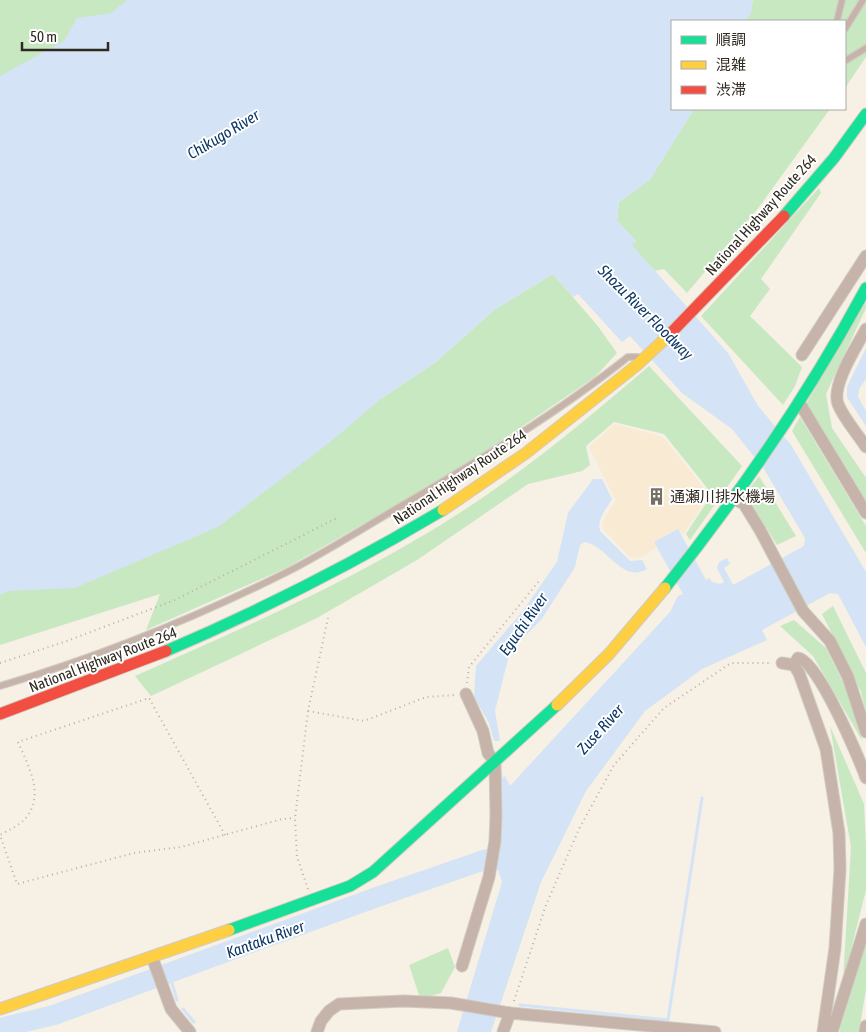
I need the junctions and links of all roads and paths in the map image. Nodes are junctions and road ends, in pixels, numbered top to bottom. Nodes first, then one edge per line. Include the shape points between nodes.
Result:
1 (842, 0) edge
2 (863, 0) edge
3 (837, 20) edge
4 (846, 27) edge
5 (866, 48) edge
6 (846, 60) edge
7 (866, 114) edge
8 (866, 256) edge
9 (866, 288) edge
10 (866, 329) edge
11 (802, 355) dead end
12 (645, 358) junction
13 (797, 405) junction
14 (866, 447) edge
15 (737, 495) junction
16 (866, 513) edge
17 (337, 518) dead end
18 (539, 581) dead end
19 (328, 618) dead end
20 (0, 663) edge
21 (788, 664) junction
22 (0, 686) edge
23 (466, 694) junction
24 (308, 711) junction
25 (0, 714) edge
26 (866, 732) edge
27 (499, 758) junction
28 (866, 778) edge
29 (295, 818) junction
30 (225, 835) junction
31 (312, 901) junction
32 (866, 924) edge
33 (154, 963) junction
34 (462, 966) dead end
35 (0, 1009) edge
36 (508, 1013) junction
37 (866, 1026) edge
38 (186, 1031) edge
39 (318, 1032) edge
40 (503, 1032) edge
41 (715, 1032) edge
42 (823, 1032) edge
43 (832, 1032) edge
44 (865, 1032) edge

1 - 3 lane
2 - 4 lane
5 - 6 lane
7 - 12 main road, National Highway Route 264 via 752,252
8 - 11 street
9 - 13 main road via 833,349
10 - 14 street via 837,393 838,404
12 - 22 lane via 628,356 597,381 460,472 288,572 145,636 63,667
12 - 25 main road, National Highway Route 264 via 513,464 418,526 279,602 198,639 84,685
13 - 15 main road
13 - 16 street
15 - 26 street via 760,530 803,612 830,641 848,677
15 - 27 main road via 609,654
17 - 20 path via 175,600
18 - 23 path via 469,666
19 - 24 path
21 - 28 street via 798,658 808,663 841,719
21 - 36 path via 731,663 664,708 614,766 579,829 546,905
21 - 42 street via 800,673 826,749 839,833 836,948
23 - 24 path via 426,697 364,720
23 - 27 street via 483,731 488,753
24 - 29 path
27 - 31 main road via 373,872 350,886
27 - 34 street via 495,841 486,886
29 - 30 path via 282,818
29 - 31 path via 297,857
30 - 30 path via 149,698 18,742 35,784 34,801 24,821 0,835 18,884 134,853 182,847
31 - 33 main road
32 - 43 street
33 - 35 main road
33 - 38 street via 162,990
36 - 39 street via 458,1004 403,1001 339,1004 321,1021
36 - 40 street
36 - 41 street
37 - 44 street

